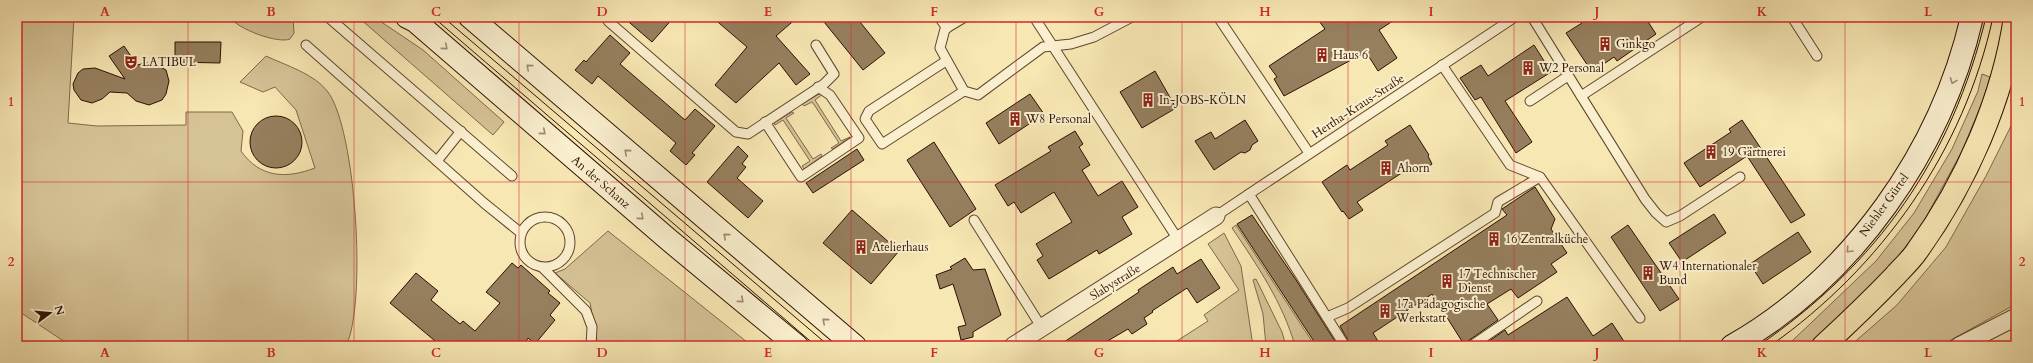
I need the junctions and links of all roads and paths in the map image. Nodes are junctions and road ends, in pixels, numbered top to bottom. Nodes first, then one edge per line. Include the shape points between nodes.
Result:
1 (328, 17) edge
2 (470, 17) edge
3 (607, 17) edge
4 (939, 17) edge
5 (965, 17) edge
6 (1034, 17) edge
7 (1132, 17) edge
8 (1218, 17) edge
9 (1514, 17) edge
10 (1532, 17) edge
11 (1702, 17) edge
12 (1792, 17) edge
13 (1972, 17) edge
14 (411, 18) edge
15 (947, 28) junction
16 (2014, 34) edge
17 (306, 45) dead end
18 (816, 45) dead end
19 (1051, 45) junction
20 (1817, 56) dead end
21 (946, 61) junction
22 (1442, 66) junction
23 (1568, 76) junction
24 (818, 87) junction
25 (964, 91) junction
26 (1581, 96) junction
27 (1530, 102) dead end
28 (1995, 111) junction
29 (765, 122) junction
30 (461, 131) junction
31 (1309, 153) junction
32 (437, 161) junction
33 (512, 176) dead end
34 (1540, 177) junction
35 (1740, 177) dead end
36 (1249, 194) junction
37 (1216, 216) joint
38 (974, 220) dead end
39 (521, 233) junction
40 (1178, 241) junction
41 (542, 267) junction
42 (1537, 301) dead end
43 (2016, 316) edge
44 (1327, 317) junction
45 (1640, 318) dead end
46 (1042, 328) junction
47 (591, 346) edge
48 (797, 346) edge
49 (855, 346) edge
50 (1013, 346) edge
51 (1345, 346) edge
52 (1471, 346) edge
53 (1732, 346) edge
54 (1823, 346) edge
55 (1834, 346) edge
56 (1959, 346) edge

1 - 30 lane
49 -> 2 main road
3 - 29 lane via 608,21 736,132 748,134
4 - 15 lane
5 - 15 lane
6 - 19 lane
7 - 19 lane via 1094,37 1071,44
8 - 31 lane
9 - 22 lane, Hertha-Kraus-Straße
10 - 23 lane
11 - 26 lane
12 - 20 lane
13 -> 53 main road, Niehler Gürtel via 1949,92 1927,139 1901,184 1879,215 1821,278 1778,315
14 -> 48 main road, An der Schanz via 669,240
15 - 21 lane via 940,42
16 - 28 main road
17 - 32 lane
18 - 24 lane via 834,74
19 - 25 lane via 1043,47 978,95
19 - 40 lane
21 - 25 lane
21 - 25 lane via 869,111 865,119 882,144
22 - 31 lane, Hertha-Kraus-Straße
22 - 34 lane via 1510,165
23 - 26 lane
23 - 27 lane
24 - 29 lane
24 - 29 lane via 830,95 859,138 801,177
26 - 35 lane via 1645,199 1666,222 1680,216
28 - 54 main road via 1948,202 1917,252 1871,301
28 - 55 main road via 1982,154 1945,223 1913,269
30 - 32 lane
30 - 33 lane
31 - 36 lane, Hertha-Kraus-Straße
32 - 39 lane
34 - 44 lane via 1498,202 1494,213 1348,308
34 - 45 lane
36 - 37 lane, Hertha-Kraus-Straße
36 - 44 lane
37 - 40 street, Slabystraße
38 - 46 lane
39 - 41 lane via 519,245 522,253 530,263
39 - 41 lane via 527,223 540,216 549,216 564,224 569,236 569,249 565,257 551,267
40 - 46 street, Slabystraße
41 - 47 lane via 586,311 592,327
42 - 52 lane
43 - 56 street
44 - 51 lane
46 - 50 street, Slabystraße

